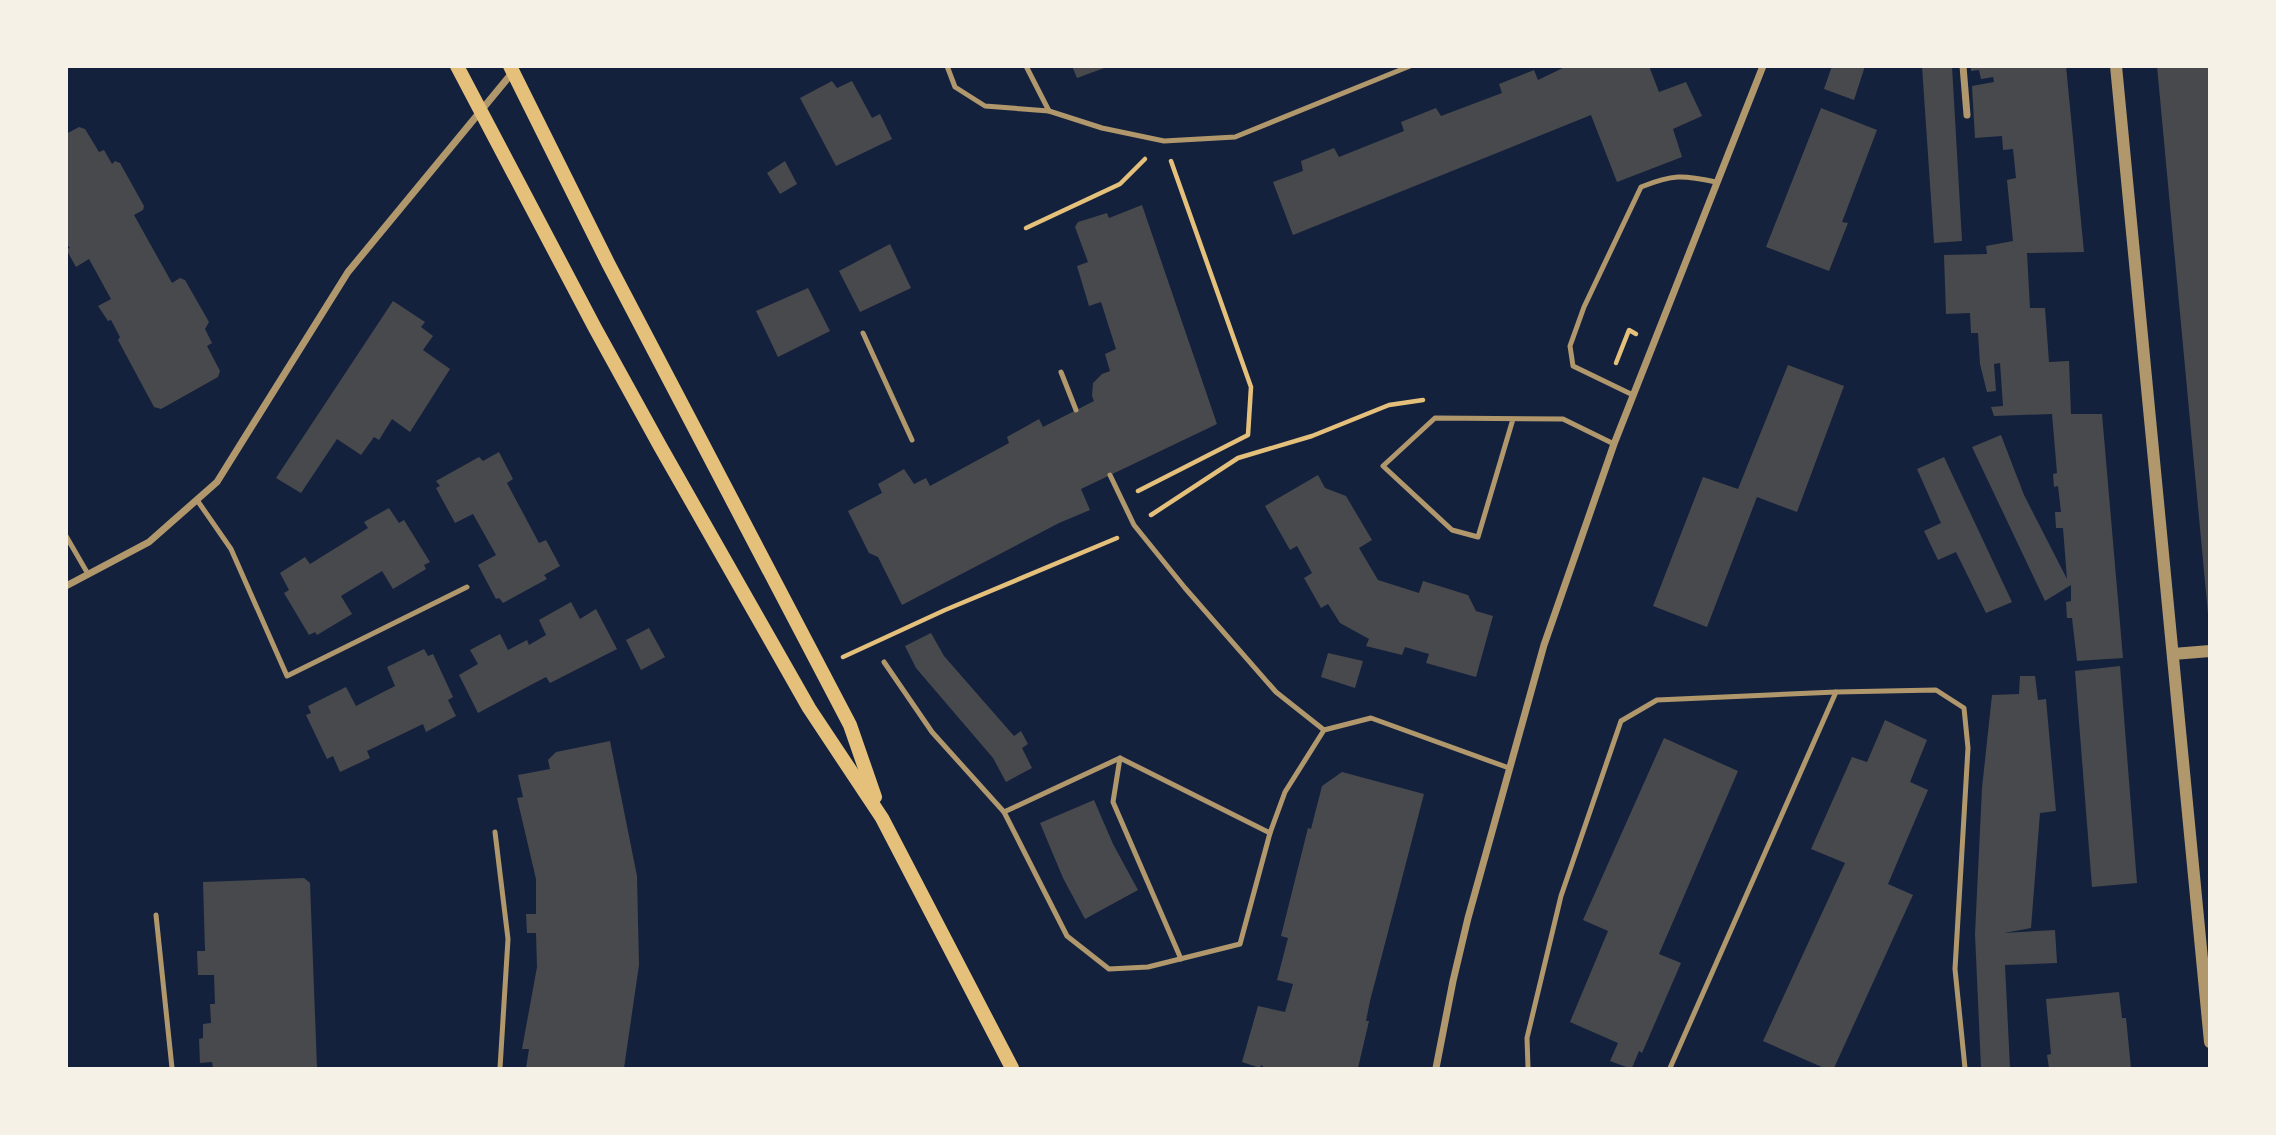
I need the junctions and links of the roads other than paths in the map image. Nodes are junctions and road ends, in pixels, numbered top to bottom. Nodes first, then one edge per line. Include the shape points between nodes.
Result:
1 (457, 66) edge
2 (947, 66) edge
3 (1026, 66) edge
4 (1410, 66) edge
5 (1763, 66) edge
6 (1963, 66) edge
7 (2116, 66) edge
8 (513, 68) edge
9 (1049, 111) junction
10 (481, 112) junction
11 (1967, 115) dead end
12 (1716, 182) junction
13 (863, 333) dead end
14 (1061, 372) dead end
15 (1633, 396) junction
16 (1076, 410) dead end
17 (1513, 419) junction
18 (912, 440) dead end
19 (1614, 444) junction
20 (1110, 475) dead end
21 (197, 500) junction
22 (66, 536) edge
23 (88, 574) junction
24 (66, 586) edge
25 (467, 587) dead end
26 (2210, 651) edge
27 (2173, 654) junction
28 (884, 662) dead end
29 (1836, 692) junction
30 (1324, 730) junction
31 (1120, 758) junction
32 (1509, 768) junction
33 (1004, 812) junction
34 (882, 818) junction
35 (495, 832) dead end
36 (1270, 833) junction
37 (156, 915) dead end
38 (1181, 959) junction
39 (2210, 1042) edge
40 (172, 1069) edge
41 (500, 1069) edge
42 (1012, 1069) edge
43 (1436, 1069) edge
44 (1528, 1069) edge
45 (1670, 1069) edge
46 (1965, 1069) edge

1 - 10 main road
2 - 9 lane via 955,87 985,106
3 - 9 lane
4 - 9 lane via 1236,137 1164,141
5 - 12 street
6 - 11 street
7 - 27 street
8 - 10 street
8 - 34 main road via 608,263 850,725
10 - 21 street via 348,272 217,482
10 - 34 main road via 660,446 809,708
12 - 15 street
12 - 15 lane via 1667,176 1641,187 1584,307 1570,346 1573,366
13 - 18 lane
14 - 16 lane
15 - 19 street
17 - 17 lane via 1435,418 1384,466 1452,530 1478,537
17 - 19 lane via 1563,419
19 - 32 street via 1544,645
20 - 30 lane via 1134,526 1276,692
21 - 23 street via 149,542
21 - 25 lane via 231,549 286,676
22 - 23 lane
23 - 24 street
26 - 27 street
27 - 39 street
28 - 33 lane via 932,732
29 - 44 lane via 1657,700 1621,720 1561,896 1527,1038
29 - 45 lane
29 - 46 lane via 1936,690 1964,708 1968,748 1955,969
30 - 32 lane via 1371,718
30 - 36 lane via 1285,792
31 - 33 lane
31 - 36 lane
31 - 38 lane via 1114,802
32 - 43 street via 1465,930
33 - 38 lane via 1067,936 1109,969
34 - 42 main road
35 - 41 lane via 508,939
36 - 38 lane via 1240,944
37 - 40 lane

